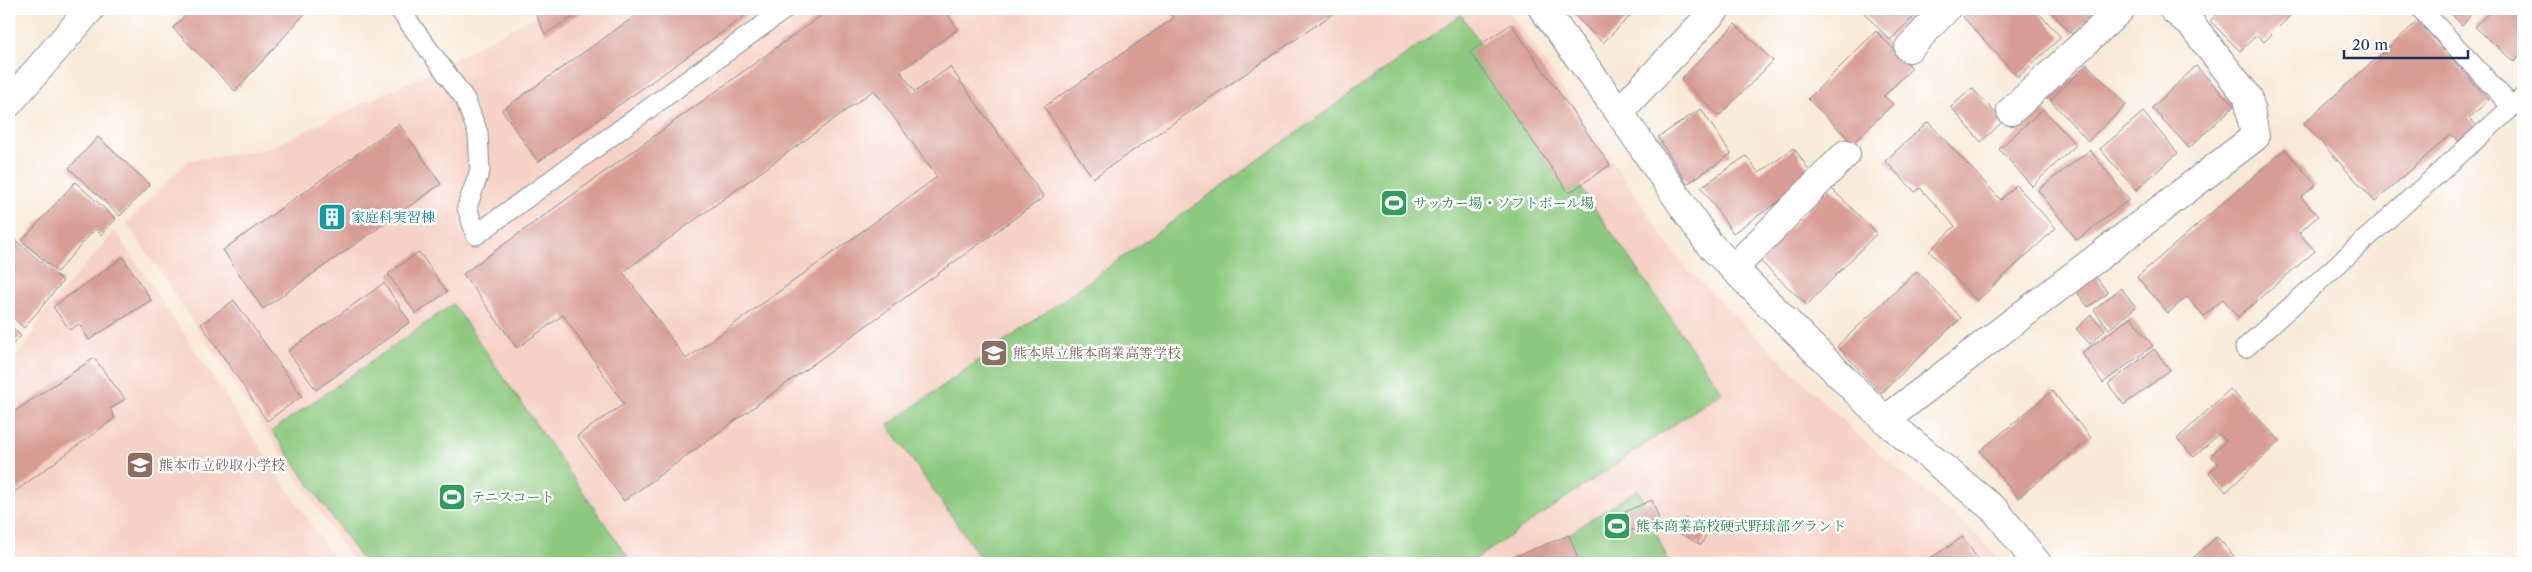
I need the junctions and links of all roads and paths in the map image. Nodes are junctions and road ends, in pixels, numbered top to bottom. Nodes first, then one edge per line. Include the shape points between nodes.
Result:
1 (90, 9) edge
2 (399, 9) edge
3 (785, 9) edge
4 (1543, 9) edge
5 (1716, 9) edge
6 (1946, 9) edge
7 (2121, 9) edge
8 (2173, 9) edge
9 (2421, 9) edge
10 (1909, 48) dead end
11 (2518, 102) edge
12 (9, 103) edge
13 (2011, 111) dead end
14 (1619, 112) junction
15 (1846, 154) dead end
16 (1734, 268) junction
17 (2245, 348) dead end
18 (1884, 420) junction
19 (2037, 563) edge

1 - 12 street
2 - 3 lane via 465,99 478,133 480,170 466,207 476,235
4 - 14 street
5 - 14 street
6 - 10 street
7 - 13 street
8 - 18 street via 2191,24 2248,97 2255,137
9 - 11 lane
11 - 17 lane
14 - 16 street via 1709,244
15 - 16 street
16 - 18 street
18 - 19 street via 1996,511

